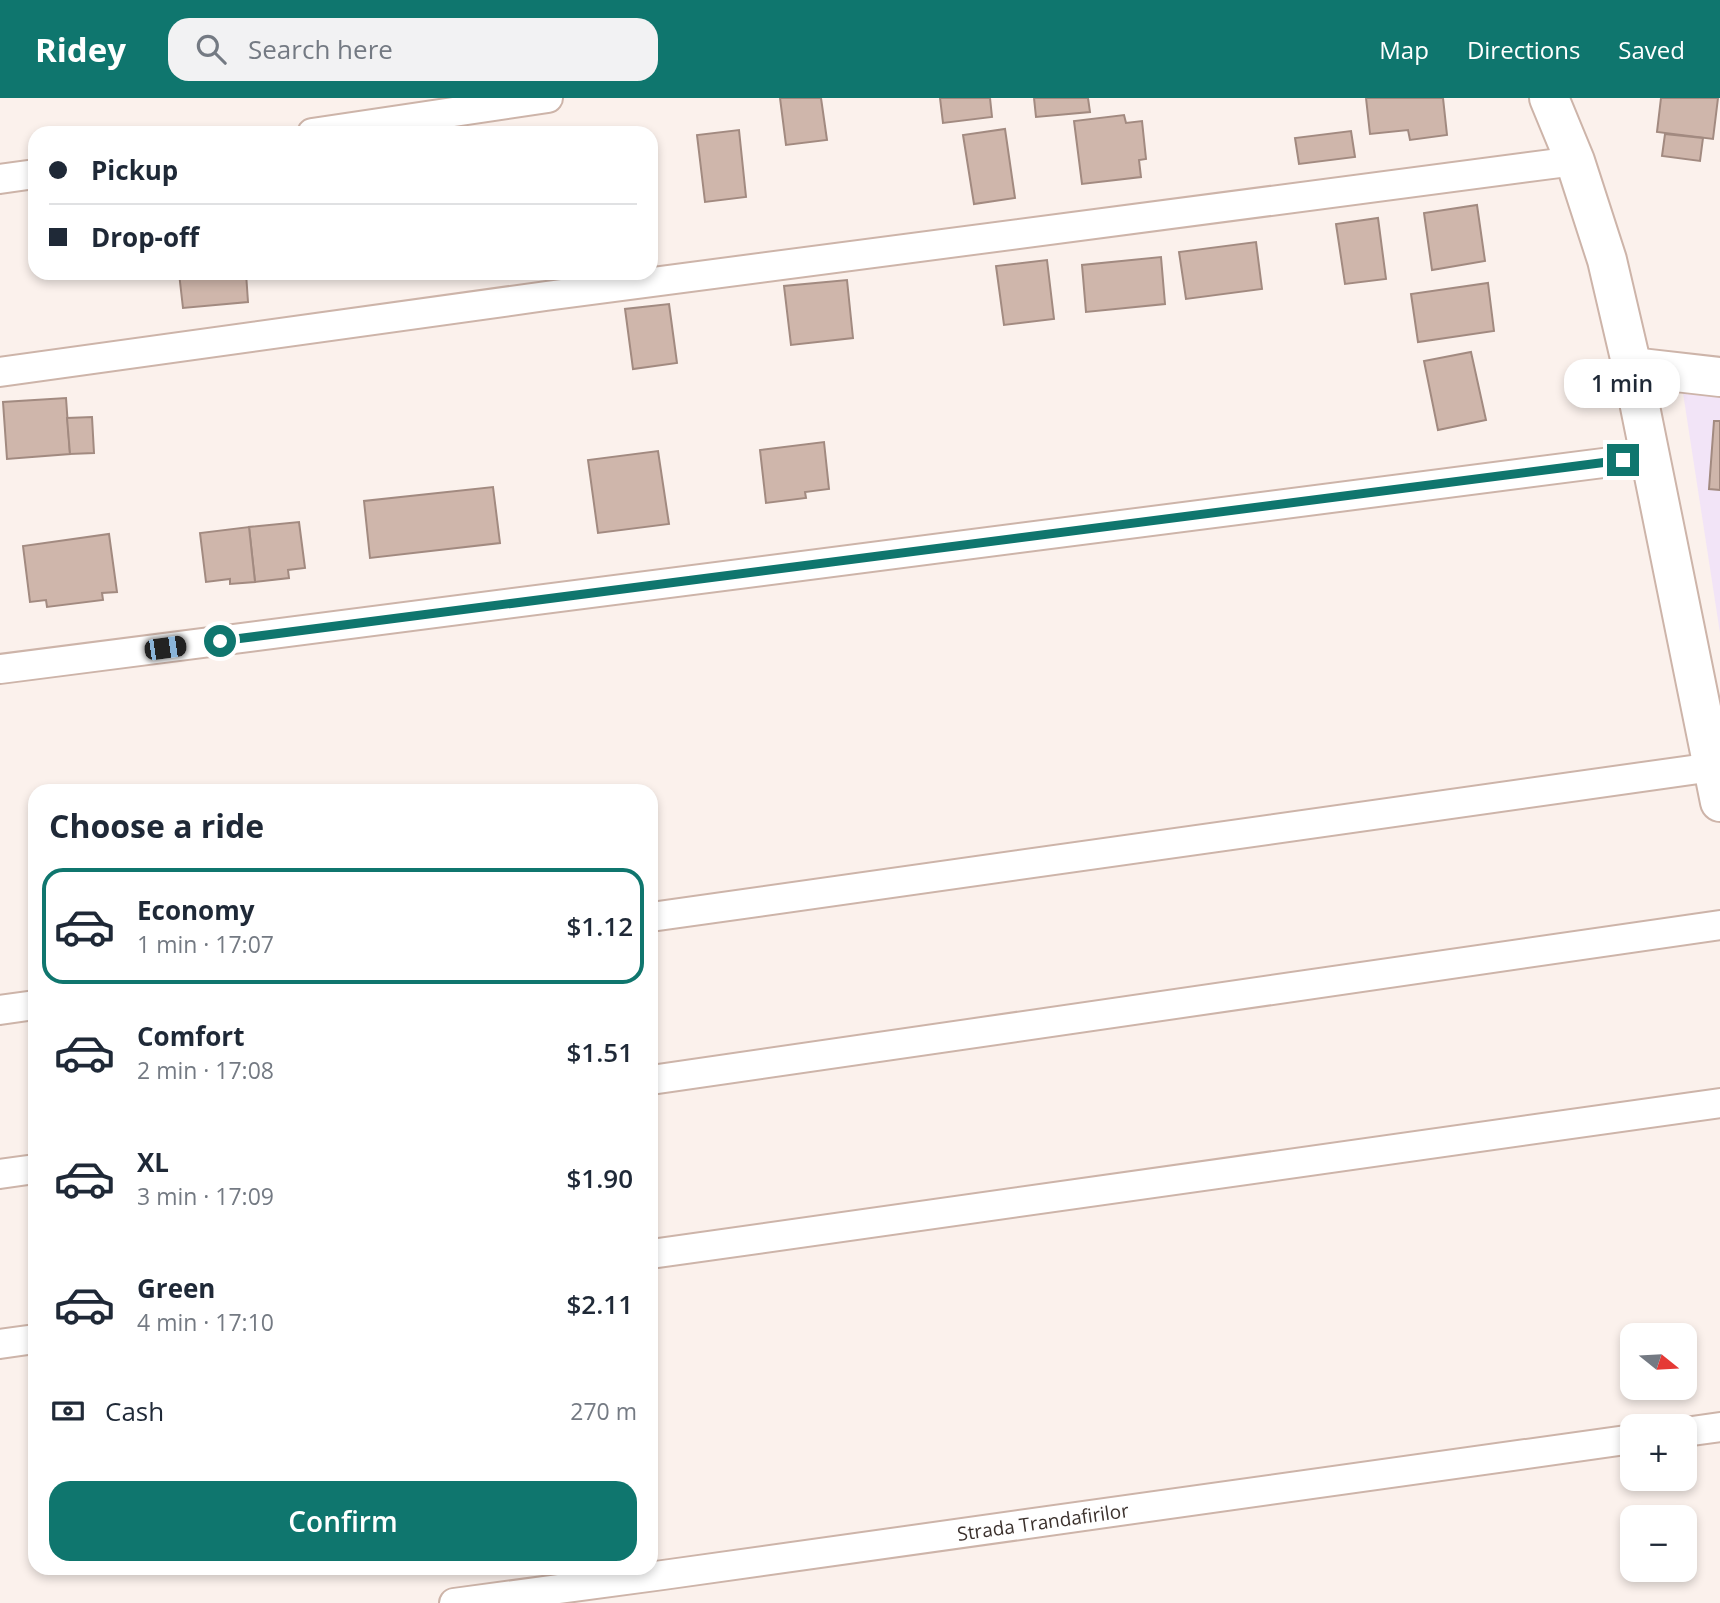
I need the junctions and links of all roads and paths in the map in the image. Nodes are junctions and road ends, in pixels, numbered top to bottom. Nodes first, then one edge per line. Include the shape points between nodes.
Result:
1 (548, 98) edge
2 (1549, 98) edge
3 (359, 126) edge
4 (1575, 161) junction
5 (28, 175) edge
6 (0, 179) edge
7 (1632, 367) junction
8 (0, 372) edge
9 (1720, 377) edge
10 (1650, 457) junction
11 (0, 669) edge
12 (1717, 784) edge
13 (658, 916) edge
14 (1720, 925) edge
15 (28, 1006) edge
16 (0, 1010) edge
17 (658, 1079) edge
18 (1720, 1104) edge
19 (28, 1170) edge
20 (0, 1174) edge
21 (658, 1253) edge
22 (28, 1340) edge
23 (0, 1344) edge
24 (1720, 1427) edge
25 (1697, 1430) edge
26 (1620, 1441) edge
27 (454, 1603) edge

1 - 3 street
2 - 4 main road
4 - 7 main road via 1607,260
4 - 8 street
5 - 6 street
7 - 9 main road
7 - 10 main road
10 - 11 street
10 - 12 main road
12 - 13 street
14 - 17 street
15 - 16 street
18 - 21 street
19 - 20 street
22 - 23 street
24 - 25 street
26 - 27 street, Strada Trandafirilor

